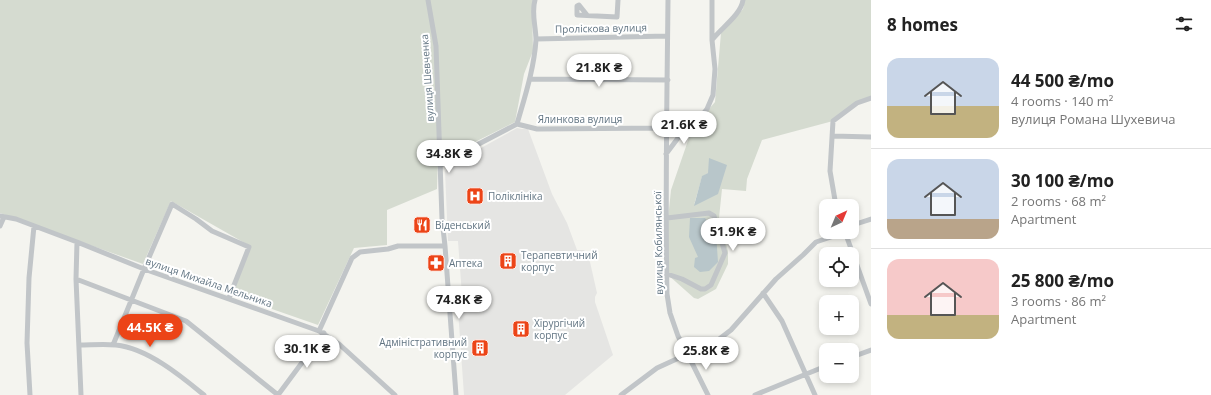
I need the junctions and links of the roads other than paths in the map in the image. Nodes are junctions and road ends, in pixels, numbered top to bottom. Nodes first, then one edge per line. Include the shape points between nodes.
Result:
1 (428, 0) edge
2 (535, 0) edge
3 (618, 0) edge
4 (668, 0) edge
5 (712, 0) edge
6 (743, 0) edge
7 (587, 15) dead end
8 (667, 36) junction
9 (536, 39) junction
10 (712, 40) junction
11 (530, 80) junction
12 (668, 80) junction
13 (871, 98) edge
14 (517, 124) junction
15 (691, 125) junction
16 (666, 128) junction
17 (833, 136) junction
18 (871, 137) edge
19 (666, 154) junction
20 (441, 164) junction
21 (835, 199) edge
22 (2, 217) edge
23 (667, 218) junction
24 (871, 219) edge
25 (859, 223) edge
26 (0, 226) edge
27 (34, 226) junction
28 (825, 239) edge
29 (848, 239) edge
30 (77, 242) junction
31 (445, 246) junction
32 (144, 269) junction
33 (667, 274) junction
34 (76, 279) junction
35 (763, 293) junction
36 (229, 298) junction
37 (131, 300) junction
38 (871, 304) edge
39 (322, 332) junction
40 (79, 345) junction
41 (113, 345) junction
42 (871, 350) edge
43 (688, 354) junction
44 (859, 354) edge
45 (819, 369) edge
46 (806, 374) junction
47 (30, 395) edge
48 (82, 395) edge
49 (204, 395) edge
50 (278, 395) edge
51 (395, 395) edge
52 (456, 395) edge
53 (621, 395) edge
54 (708, 395) edge
55 (755, 395) edge
56 (815, 395) edge

1 - 20 street, вулиця Шевченка via 436,46
2 - 9 street via 533,6
3 - 7 street via 618,17
4 - 8 street, вулиця Кобилянської
5 - 10 street
6 - 10 street via 736,15
8 - 9 street, Проліскова вулиця
8 - 12 street, вулиця Кобилянської
9 - 11 street
10 - 15 street via 715,69 713,95 707,109
11 - 12 street
11 - 14 street
12 - 16 street, вулиця Кобилянської
13 - 17 street via 857,103 833,121
14 - 16 street, Ялинкова вулиця via 537,129
14 - 20 street
15 - 16 street, Ялинкова вулиця
15 - 19 street
16 - 19 street, вулиця Кобилянської
17 - 18 street
17 - 21 street via 830,170
19 - 23 street, вулиця Кобилянської
20 - 31 street, вулиця Шевченка
22 - 26 street
22 - 27 street, вулиця Михайла Мельника
23 - 33 street, вулиця Кобилянської
23 - 33 street via 711,213 725,253 711,284 705,289
24 - 25 street
27 - 30 street, вулиця Михайла Мельника
27 - 47 street via 27,343
28 - 35 street via 816,242
29 - 38 street
30 - 32 street, вулиця Михайла Мельника
30 - 34 street
31 - 39 street via 398,246 360,252 352,258
31 - 52 street, вулиця Шевченка
32 - 36 street, вулиця Михайла Мельника
32 - 36 street via 172,204 212,231 249,247
32 - 37 street
33 - 43 street, вулиця Кобилянської via 670,313
34 - 37 street
34 - 40 street
35 - 43 street via 731,330 718,340
35 - 46 street via 782,320
36 - 39 street, вулиця Михайла Мельника
37 - 41 street
37 - 50 street via 186,320
39 - 50 street
39 - 51 street, вулиця Михайла Мельника via 339,344
40 - 41 street
40 - 48 street
41 - 49 street via 132,349 166,366
42 - 44 street
43 - 53 street via 657,368
43 - 54 street, вулиця Кобилянської
45 - 46 street
46 - 55 street
46 - 56 street

